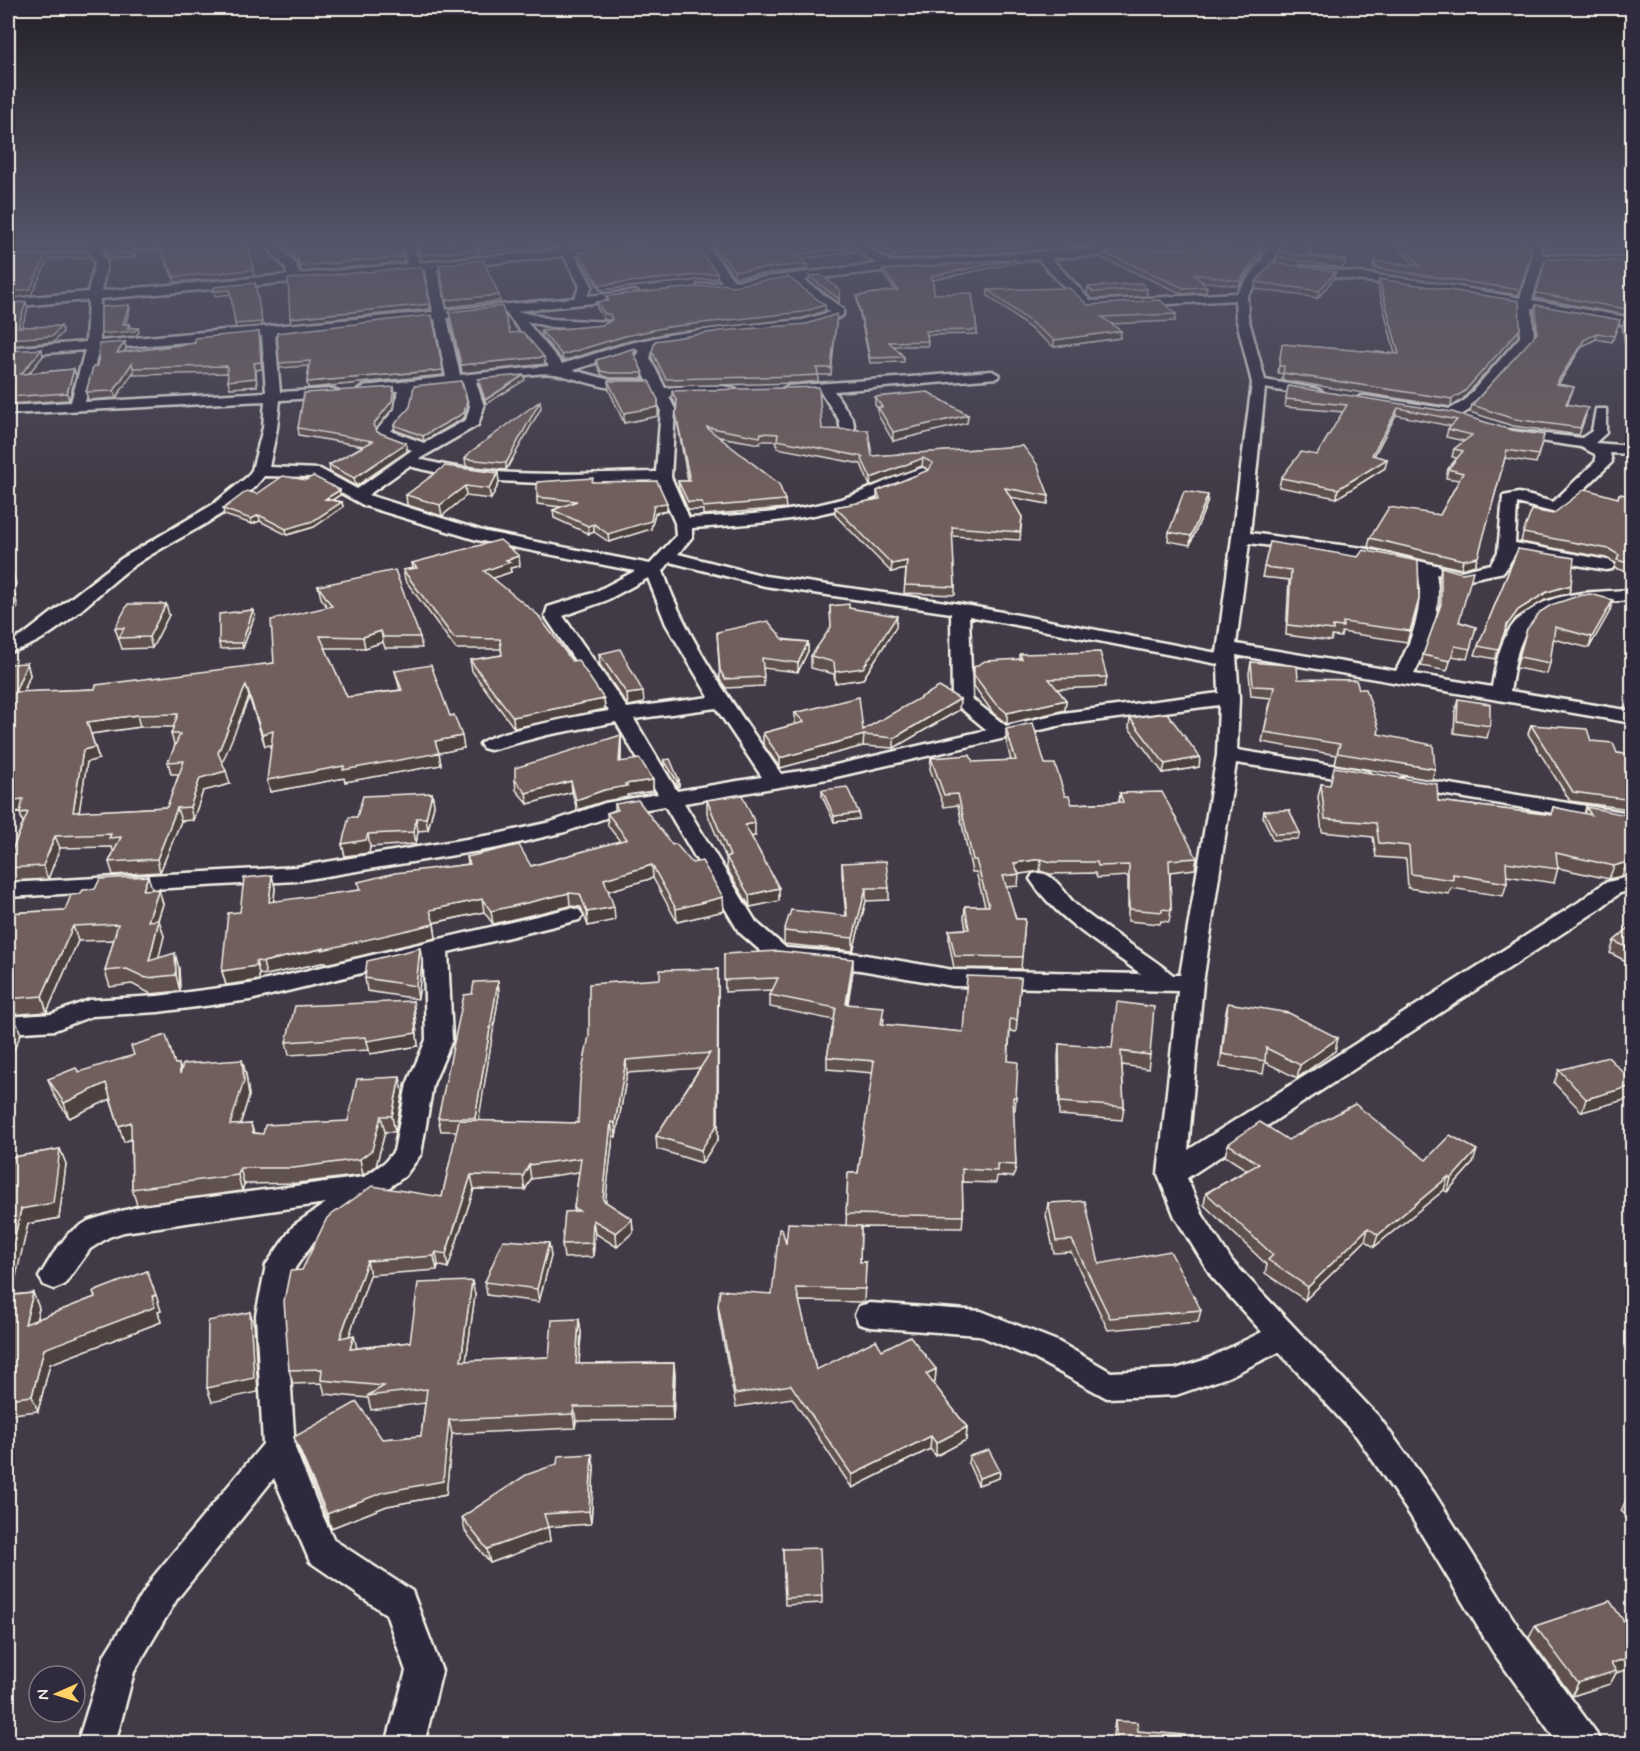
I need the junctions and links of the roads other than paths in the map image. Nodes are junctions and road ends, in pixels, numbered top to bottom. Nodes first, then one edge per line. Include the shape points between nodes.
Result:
1 (93, 324) edge
2 (347, 324) edge
3 (443, 324) edge
4 (520, 324) edge
5 (554, 324) edge
6 (601, 324) edge
7 (806, 324) edge
8 (1244, 324) edge
9 (1527, 324) edge
10 (268, 332) junction
11 (613, 337) junction
12 (648, 344) junction
13 (93, 346) junction
14 (8, 352) edge
15 (556, 369) junction
16 (992, 375) dead end
17 (461, 379) junction
18 (1259, 383) junction
19 (406, 386) junction
20 (825, 387) junction
21 (660, 389) junction
22 (769, 392) edge
23 (749, 393) edge
24 (273, 395) junction
25 (1330, 395) edge
26 (1351, 398) edge
27 (77, 405) junction
28 (8, 410) edge
29 (1601, 412) dead end
30 (1453, 414) junction
31 (1474, 421) edge
32 (1501, 430) edge
33 (848, 431) edge
34 (1589, 445) junction
35 (1632, 450) edge
36 (413, 457) junction
37 (260, 471) junction
38 (923, 473) edge
39 (663, 477) junction
40 (358, 495) junction
41 (683, 523) junction
42 (1241, 537) junction
43 (1506, 552) junction
44 (657, 566) junction
45 (1426, 566) junction
46 (1606, 566) dead end
47 (1632, 595) edge
48 (960, 609) junction
49 (8, 647) edge
50 (1225, 654) junction
51 (1402, 679) junction
52 (1500, 694) junction
53 (1229, 698) junction
54 (723, 701) junction
55 (621, 714) junction
56 (1632, 717) edge
57 (1002, 732) junction
58 (490, 744) dead end
59 (1227, 755) junction
60 (776, 782) junction
61 (672, 799) junction
62 (1632, 822) edge
63 (1041, 879) dead end
64 (1632, 884) edge
65 (19, 889) edge
66 (8, 908) edge
67 (571, 915) dead end
68 (436, 948) junction
69 (1166, 982) junction
70 (1191, 983) junction
71 (8, 1025) edge
72 (1172, 1174) junction
73 (370, 1186) junction
74 (54, 1277) dead end
75 (870, 1315) dead end
76 (1285, 1335) junction
77 (279, 1449) junction
78 (96, 1743) edge
79 (405, 1743) edge
80 (1582, 1743) edge

1 - 13 street
2 - 10 street
3 - 17 street
4 - 15 street
5 - 11 street
6 - 11 street
7 - 12 street via 704,331
8 - 18 street
9 - 30 street via 1524,343 1468,404
10 - 13 street
10 - 24 street
11 - 12 street
11 - 15 street via 591,362
12 - 21 street via 643,358
13 - 14 street
13 - 27 street
15 - 17 street
15 - 21 street via 610,384
16 - 20 street
17 - 19 street
17 - 36 street via 477,406 473,422
18 - 25 street
18 - 42 street
19 - 24 street
19 - 36 street via 402,410 383,431 421,447
20 - 22 street
20 - 33 street via 846,420
21 - 23 street
21 - 39 street via 668,409
24 - 27 street
24 - 37 street via 266,455
26 - 30 street
27 - 28 street
29 - 34 street via 1599,432
30 - 31 street
32 - 34 street
34 - 35 street
34 - 43 street via 1602,452 1604,462 1557,507 1509,500
36 - 39 street via 451,473 534,478
36 - 40 street
37 - 40 street via 315,472
37 - 49 street via 218,508 127,563 42,631
38 - 41 street via 847,503 785,515
39 - 41 street
40 - 44 street via 371,503 483,536
41 - 44 street via 684,537
42 - 45 street via 1363,553
42 - 50 street
43 - 45 street via 1498,568 1490,571 1460,576
43 - 46 street via 1522,548
44 - 48 street
44 - 54 street via 658,587 677,626
44 - 55 street via 599,597 554,611 559,627
45 - 51 street via 1430,582 1423,637
47 - 52 street via 1581,598 1544,609 1520,627 1506,662
48 - 50 street
48 - 57 street via 962,701
50 - 51 street
50 - 53 street
51 - 52 street
52 - 56 street
53 - 57 street via 1062,719
53 - 59 street
54 - 55 street
54 - 60 street
55 - 58 street
55 - 61 street
57 - 60 street
59 - 62 street
59 - 70 street
60 - 61 street
61 - 65 street via 613,808 497,841 296,874
61 - 69 street via 747,927 778,955 860,962 953,978
63 - 69 street via 1072,915 1139,958
64 - 72 street via 1612,888
65 - 66 street
67 - 68 street
68 - 71 street via 250,992 89,1008 56,1022
68 - 73 street via 439,1040 420,1084 407,1154 395,1169
69 - 70 street
70 - 72 street
72 - 76 street via 1189,1217 1222,1269
73 - 74 street via 108,1224 84,1236 68,1252
73 - 77 street via 304,1233 281,1265 271,1315
75 - 76 street via 981,1323 1046,1350 1107,1385 1176,1382
76 - 80 street via 1368,1427 1422,1504 1506,1640
77 - 78 street via 165,1588 118,1665
77 - 79 street via 322,1551 400,1603 424,1671

